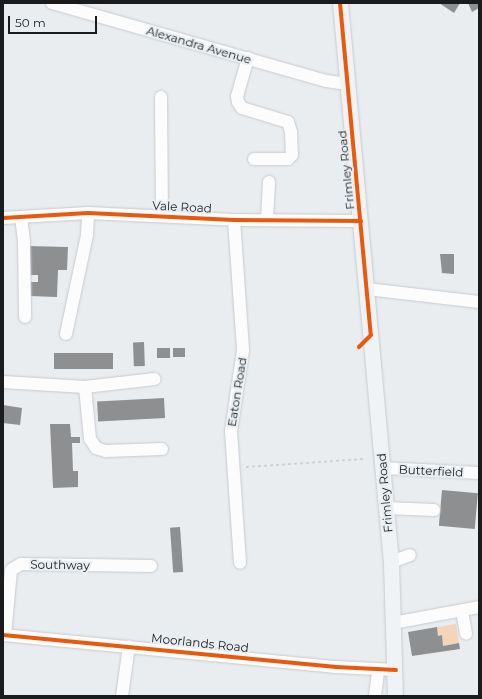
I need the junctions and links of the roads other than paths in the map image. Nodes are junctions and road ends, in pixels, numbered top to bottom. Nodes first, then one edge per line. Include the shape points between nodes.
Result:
1 (52, 3) edge
2 (340, 3) edge
3 (248, 58) junction
4 (347, 84) junction
5 (161, 97) dead end
6 (254, 159) dead end
7 (269, 182) dead end
8 (88, 213) junction
9 (162, 216) junction
10 (21, 217) junction
11 (3, 218) edge
12 (234, 220) junction
13 (267, 220) junction
14 (361, 221) junction
15 (367, 289) junction
16 (479, 302) edge
17 (25, 317) dead end
18 (66, 334) dead end
19 (155, 379) dead end
20 (3, 382) edge
21 (85, 387) junction
22 (162, 449) dead end
23 (382, 468) junction
24 (479, 473) edge
25 (386, 508) junction
26 (434, 510) dead end
27 (410, 555) dead end
28 (391, 562) junction
29 (240, 564) dead end
30 (151, 566) dead end
31 (479, 607) edge
32 (462, 611) junction
33 (393, 623) junction
34 (466, 634) dead end
35 (4, 635) edge
36 (130, 646) junction
37 (378, 670) junction
38 (396, 670) junction
39 (122, 696) edge
40 (376, 696) edge
41 (395, 696) edge

1 - 3 street, Alexandra Avenue
2 - 4 main road, Frimley Road
3 - 4 street, Alexandra Avenue via 326,81
3 - 6 street via 237,96 238,102 242,108 288,122 291,132 292,155 288,159
4 - 14 main road, Frimley Road
5 - 9 street
7 - 13 street
8 - 9 street, Vale Road
8 - 10 street, Vale Road
8 - 18 street via 87,235
9 - 12 street, Vale Road
10 - 11 street, Vale Road
10 - 17 street
12 - 13 street, Vale Road
12 - 29 street, Eaton Road via 243,350 231,413
13 - 14 street, Vale Road
14 - 15 main road, Frimley Road
15 - 16 street
15 - 23 main road, Frimley Road
19 - 21 street
20 - 21 street
21 - 22 street via 90,439 96,448 106,451
23 - 24 street, Butterfield
23 - 25 main road, Frimley Road
25 - 26 street
25 - 28 main road, Frimley Road
27 - 28 street
28 - 33 main road, Frimley Road
30 - 35 street, Southway via 21,564 11,570
31 - 32 street
32 - 33 street
32 - 34 street
33 - 38 main road, Frimley Road
35 - 36 street, Moorlands Road
36 - 37 street, Moorlands Road
36 - 39 street
37 - 38 street, Moorlands Road
37 - 40 street
38 - 41 main road, Frimley Road

